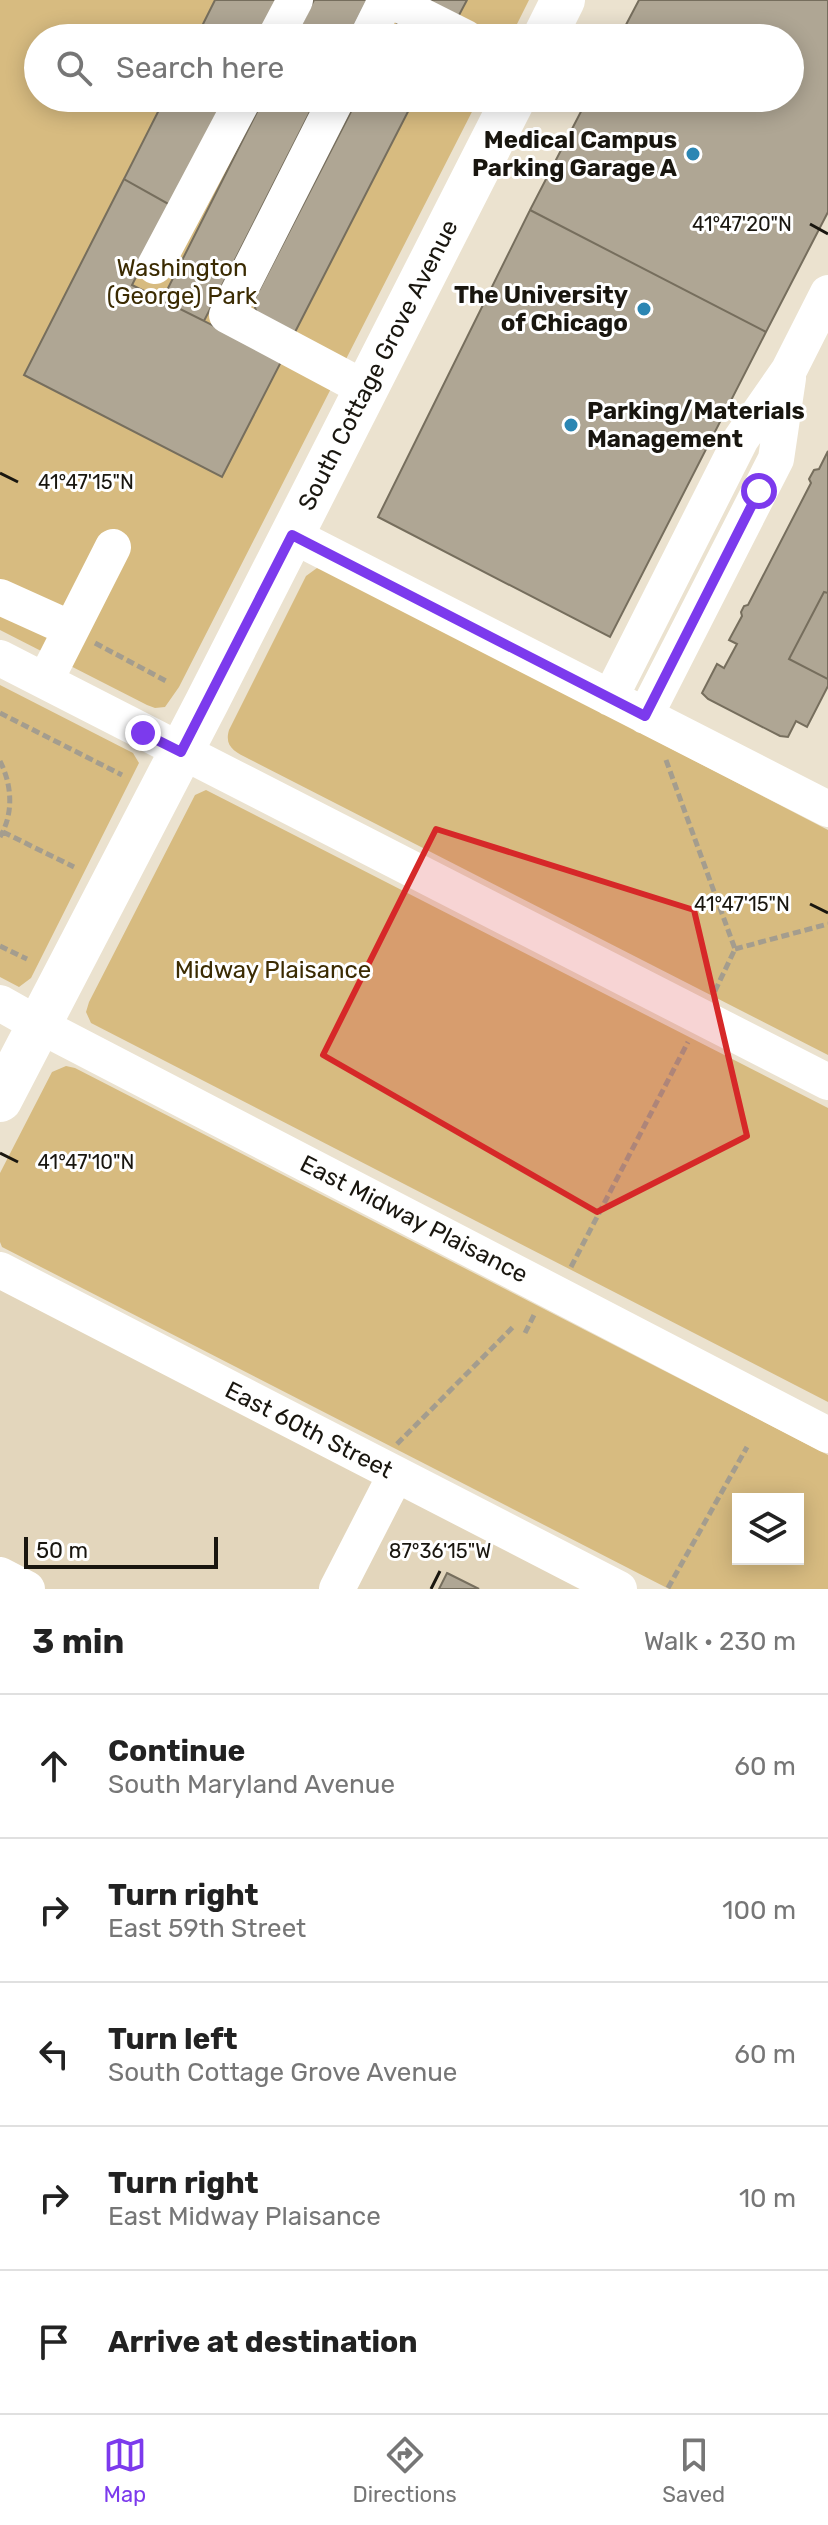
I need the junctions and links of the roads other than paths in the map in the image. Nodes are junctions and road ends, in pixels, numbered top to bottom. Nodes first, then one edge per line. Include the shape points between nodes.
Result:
1 (295, 0) edge
2 (388, 0) edge
3 (563, 0) edge
4 (282, 24) edge
5 (375, 24) edge
6 (437, 24) edge
7 (551, 24) edge
8 (237, 112) edge
9 (330, 112) edge
10 (507, 112) edge
11 (155, 266) dead end
12 (828, 293) edge
13 (789, 370) junction
14 (366, 389) junction
15 (292, 535) junction
16 (113, 547) dead end
17 (0, 597) edge
18 (71, 629) junction
19 (0, 658) edge
20 (45, 681) junction
21 (610, 698) junction
22 (645, 716) junction
23 (181, 752) junction
24 (828, 809) edge
25 (0, 1003) edge
26 (39, 1025) junction
27 (828, 1082) edge
28 (0, 1100) edge
29 (0, 1270) edge
30 (828, 1435) edge
31 (395, 1461) junction
32 (0, 1575) edge
33 (27, 1589) edge
34 (337, 1589) edge
35 (619, 1589) edge

1 - 4 street
2 - 5 street
2 - 6 street
3 - 7 main road
8 - 11 street
9 - 14 street via 227,315
10 - 14 main road, South Cottage Grove Avenue
12 - 13 street
13 - 21 street via 741,439
13 - 22 street via 776,459
14 - 15 main road, South Cottage Grove Avenue
15 - 21 street
15 - 23 main road, South Cottage Grove Avenue
16 - 18 street
17 - 18 street
18 - 20 street
19 - 20 street
20 - 23 street
21 - 22 street
22 - 24 street
23 - 26 main road, South Cottage Grove Avenue
23 - 27 street
25 - 26 street, East Midway Plaisance
26 - 28 main road, South Cottage Grove Avenue
26 - 30 street, East Midway Plaisance
29 - 31 street, East 60th Street
31 - 34 street
31 - 35 street, East 60th Street
32 - 33 street

